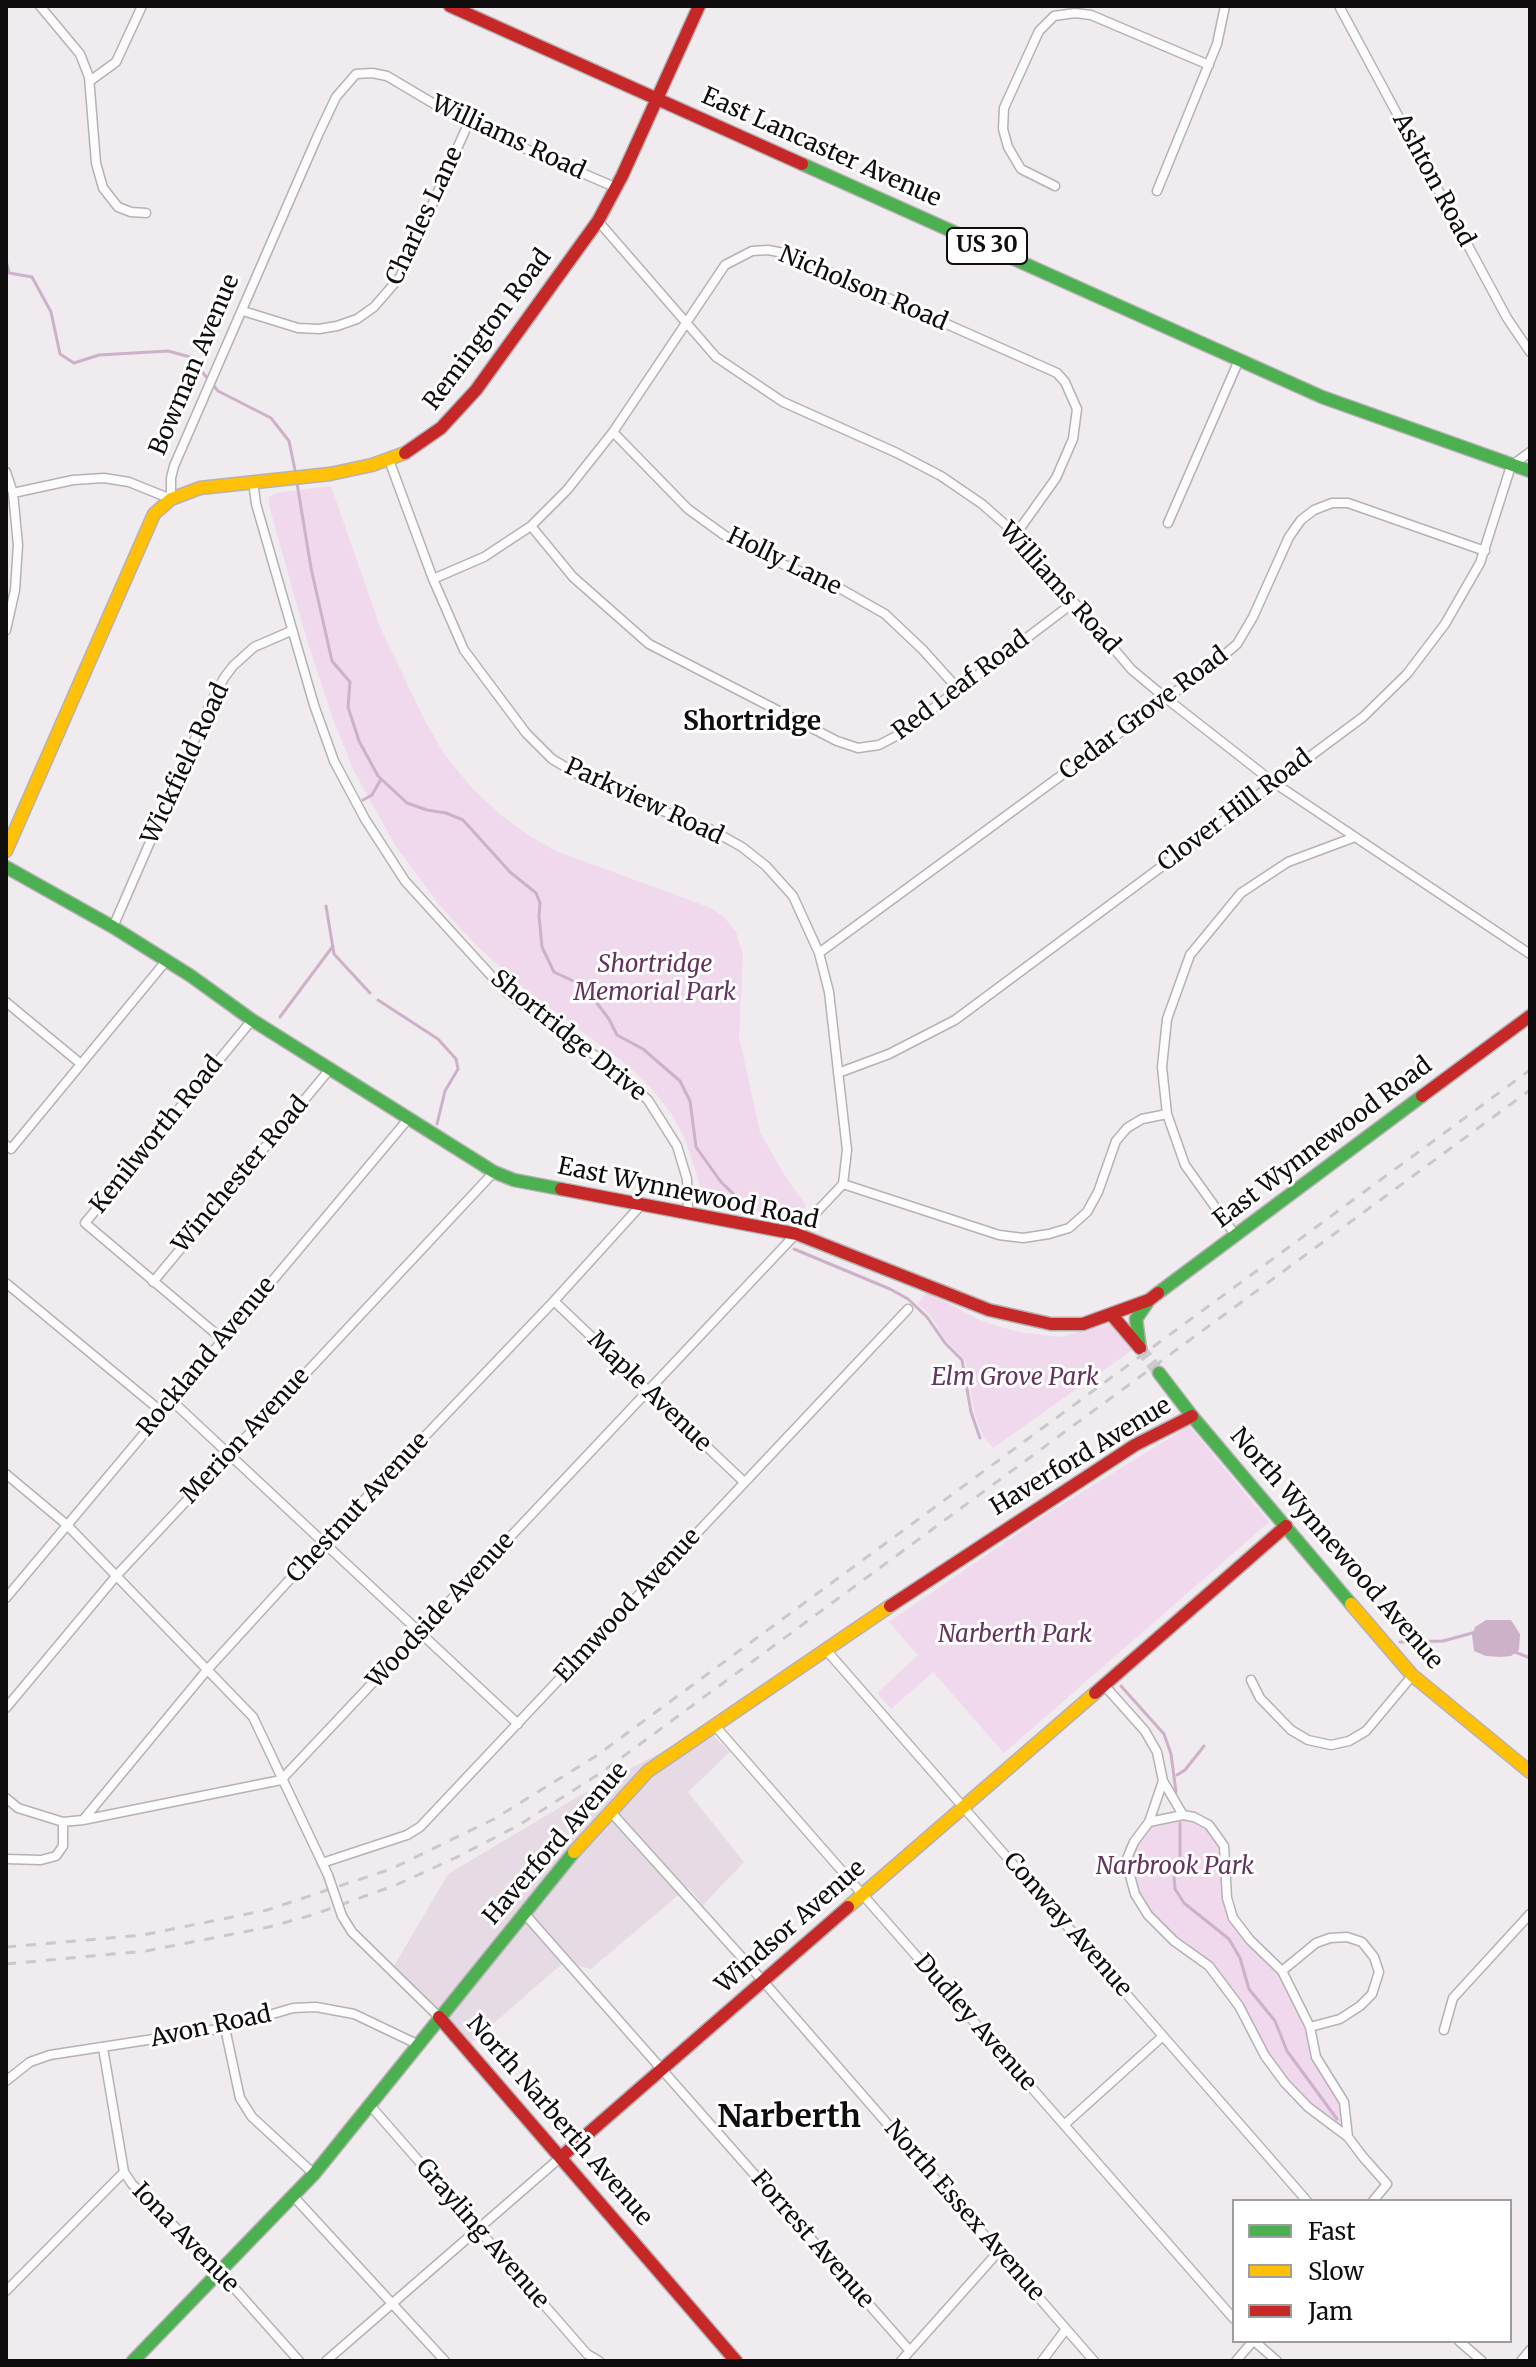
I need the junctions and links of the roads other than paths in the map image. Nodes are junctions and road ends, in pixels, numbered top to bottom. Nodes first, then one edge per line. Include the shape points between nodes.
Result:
1 (40, 6) edge
2 (142, 6) edge
3 (450, 6) edge
4 (699, 6) edge
5 (1225, 6) edge
6 (1339, 6) edge
7 (1209, 65) junction
8 (356, 74) joint
9 (90, 81) junction
10 (658, 99) junction
11 (468, 124) junction
12 (1055, 186) dead end
13 (617, 188) junction
14 (1157, 191) dead end
15 (146, 213) dead end
16 (598, 221) junction
17 (243, 311) junction
18 (685, 324) junction
19 (1530, 352) edge
20 (1240, 360) junction
21 (613, 432) junction
22 (1530, 452) edge
23 (389, 460) junction
24 (1511, 466) junction
25 (1530, 471) edge
26 (6, 472) edge
27 (253, 481) junction
28 (13, 493) junction
29 (171, 499) junction
30 (1168, 523) dead end
31 (531, 526) junction
32 (1016, 534) junction
33 (1485, 551) junction
34 (433, 579) junction
35 (1073, 603) junction
36 (6, 630) edge
37 (291, 631) junction
38 (958, 689) junction
39 (1167, 699) junction
40 (1273, 782) junction
41 (1355, 837) junction
42 (6, 851) edge
43 (6, 867) edge
44 (113, 927) junction
45 (819, 953) junction
46 (1530, 954) edge
47 (166, 961) junction
48 (6, 1002) edge
49 (1530, 1016) edge
50 (252, 1020) junction
51 (81, 1064) junction
52 (330, 1069) junction
53 (838, 1073) junction
54 (1167, 1114) junction
55 (409, 1118) junction
56 (6, 1145) edge
57 (494, 1172) junction
58 (843, 1184) junction
59 (643, 1203) junction
60 (688, 1212) junction
61 (797, 1234) junction
62 (1236, 1236) junction
63 (153, 1282) junction
64 (6, 1283) edge
65 (1149, 1300) junction
66 (554, 1301) junction
67 (908, 1309) dead end
68 (1111, 1314) junction
69 (222, 1339) junction
70 (1159, 1373) tunnel mouth
71 (648, 1391) junction
72 (171, 1400) junction
73 (162, 1412) junction
74 (1192, 1416) junction
75 (229, 1455) junction
76 (6, 1474) edge
77 (744, 1482) junction
78 (67, 1525) junction
79 (1286, 1526) junction
80 (323, 1543) junction
81 (117, 1575) junction
82 (6, 1598) edge
83 (420, 1634) junction
84 (827, 1651) junction
85 (207, 1670) junction
86 (1412, 1676) junction
87 (1251, 1680) dead end
88 (1104, 1685) junction
89 (6, 1708) edge
90 (518, 1724) junction
91 (716, 1727) junction
92 (1530, 1772) edge
93 (281, 1780) junction
94 (1163, 1781) junction
95 (6, 1798) edge
96 (963, 1806) junction
97 (610, 1811) junction
98 (1183, 1815) junction
99 (83, 1820) junction
100 (63, 1822) junction
101 (1149, 1822) junction
102 (6, 1859) edge
103 (322, 1863) junction
104 (862, 1895) junction
105 (524, 1913) junction
106 (1530, 1914) edge
107 (1282, 1971) junction
108 (763, 1981) junction
109 (439, 2017) junction
110 (1310, 2027) junction
111 (225, 2028) junction
112 (1444, 2030) dead end
113 (1163, 2036) junction
114 (417, 2044) junction
115 (103, 2048) junction
116 (662, 2069) junction
117 (6, 2081) edge
118 (369, 2104) junction
119 (1064, 2125) junction
120 (1348, 2137) junction
121 (561, 2157) junction
122 (124, 2172) junction
123 (314, 2174) junction
124 (294, 2197) junction
125 (1305, 2199) edge
126 (1375, 2199) edge
127 (479, 2230) junction
128 (999, 2251) junction
129 (220, 2272) junction
130 (6, 2291) edge
131 (393, 2302) junction
132 (1232, 2317) edge
133 (1066, 2329) junction
134 (1251, 2343) edge
135 (1255, 2343) edge
136 (1461, 2343) edge
137 (1530, 2350) edge
138 (910, 2351) junction
139 (133, 2361) edge
140 (299, 2361) edge
141 (326, 2361) edge
142 (445, 2361) edge
143 (599, 2361) edge
144 (736, 2361) edge
145 (901, 2361) edge
146 (1042, 2361) edge
147 (1094, 2361) edge
148 (1236, 2361) edge
149 (1277, 2361) edge
150 (1482, 2361) edge
151 (1521, 2361) edge

1 - 9 street via 80,54
2 - 9 street via 116,62
3 - 10 main road, East Lancaster Avenue / US 30
4 - 10 main road, Remington Road
5 - 7 street
6 - 19 street, Ashton Road
7 - 12 street via 1091,15 1054,16 1039,31 1015,82 1004,108 1003,129 1021,169
7 - 14 street
8 - 11 street, Williams Road via 387,76
8 - 17 street, Bowman Avenue via 336,97
9 - 15 street via 103,188 118,207
10 - 13 main road, Remington Road
10 - 20 main road, East Lancaster Avenue / US 30
11 - 13 street, Williams Road
11 - 17 street, Charles Lane via 400,277 374,307 357,319 319,329
13 - 16 main road, Remington Road
16 - 18 street, Williams Road
16 - 23 main road, Remington Road via 460,410 426,440
17 - 29 street, Bowman Avenue via 174,466
18 - 21 street, Nicholson Road
18 - 32 street, Williams Road via 716,357 759,388 941,476
18 - 32 street, Nicholson Road via 725,265 752,251 768,250 789,254 1057,373 1073,395 1076,429 1056,478
20 - 24 main road, East Lancaster Avenue / US 30 via 1322,397
20 - 30 street
21 - 31 street, Nicholson Road
21 - 38 street, Holly Lane via 688,509 724,535 885,614
22 - 24 street
23 - 27 main road, Remington Road via 352,470
23 - 34 street, Parkview Road
24 - 25 main road, East Lancaster Avenue / US 30
24 - 33 street, Clover Hill Road
26 - 28 street
27 - 29 main road, Remington Road via 200,488
27 - 37 street, Shortridge Drive
28 - 29 street via 104,478
28 - 36 street via 18,562
29 - 42 main road via 149,523
31 - 34 street, Nicholson Road via 484,557
31 - 38 street, Red Leaf Road via 573,577 649,644 837,741 858,748 879,745
32 - 35 street, Williams Road
33 - 39 street, Cedar Grove Road via 1348,503 1314,510 1289,537 1237,644
33 - 40 street, Clover Hill Road via 1445,624 1407,674 1363,717
34 - 45 street, Parkview Road via 464,650 552,759 742,847 793,896
35 - 38 street, Red Leaf Road
35 - 39 street, Williams Road via 1132,670
37 - 44 street, Wickfield Road via 254,647 224,678
37 - 60 street, Shortridge Drive via 334,761 405,881 506,992 648,1100 677,1146 687,1179
39 - 40 street, Williams Road
39 - 45 street, Cedar Grove Road
40 - 41 street, Williams Road
40 - 53 street, Clover Hill Road via 955,1020
41 - 46 street, Williams Road
41 - 54 street via 1288,862 1241,893 1190,955 1167,1019 1162,1067
43 - 44 main road, East Wynnewood Road
44 - 47 main road, East Wynnewood Road
45 - 53 street, Parkview Road
47 - 50 main road, East Wynnewood Road
47 - 51 street
48 - 51 street
49 - 62 main road, East Wynnewood Road
50 - 52 main road, East Wynnewood Road
50 - 63 street, Kenilworth Road via 85,1223
51 - 56 street via 11,1149
52 - 55 main road, East Wynnewood Road
52 - 63 street, Winchester Road
53 - 58 street, Parkview Road via 847,1150
54 - 58 street via 1127,1128 1116,1141 1087,1212 1069,1228 1049,1234 999,1235
54 - 62 street via 1185,1165
55 - 57 main road, East Wynnewood Road
55 - 69 street, Rockland Avenue
57 - 59 main road, East Wynnewood Road
57 - 75 street, Merion Avenue
58 - 61 street
59 - 60 main road, East Wynnewood Road
59 - 66 street, Chestnut Avenue
60 - 61 main road, East Wynnewood Road
61 - 68 main road, East Wynnewood Road via 1022,1319 1083,1324
61 - 71 street, Woodside Avenue
62 - 65 main road, East Wynnewood Road
63 - 69 street, Kenilworth Road
64 - 73 street
65 - 68 main road, East Wynnewood Road
65 - 68 main road via 1136,1319 1140,1348
66 - 71 street, Maple Avenue
66 - 80 street, Chestnut Avenue
67 - 77 street, Elmwood Avenue
69 - 72 street, Rockland Avenue
70 - 74 main road, North Wynnewood Avenue
71 - 77 street, Maple Avenue
71 - 83 street, Woodside Avenue
72 - 73 street, Rockland Avenue
72 - 75 street
73 - 78 street, Rockland Avenue
74 - 79 main road, North Wynnewood Avenue
74 - 84 main road, Haverford Avenue via 1135,1445 987,1540
75 - 80 street
75 - 81 street, Merion Avenue
76 - 78 street
77 - 90 street, Elmwood Avenue
78 - 81 street
78 - 82 street, Rockland Avenue
79 - 86 main road, North Wynnewood Avenue
79 - 88 main road, Windsor Avenue
80 - 83 street
80 - 85 street, Chestnut Avenue
81 - 85 street
81 - 89 street, Merion Avenue
83 - 90 street
83 - 93 street, Woodside Avenue
84 - 91 main road, Haverford Avenue
84 - 96 street, Conway Avenue
85 - 93 street via 253,1717
85 - 99 street, Chestnut Avenue
86 - 87 street via 1366,1731 1331,1745 1291,1730 1260,1698
86 - 92 main road, North Wynnewood Avenue
88 - 94 street via 1145,1731 1157,1752
88 - 96 main road, Windsor Avenue
90 - 103 street, Elmwood Avenue via 420,1827
91 - 97 main road, Haverford Avenue via 648,1771
91 - 104 street, Dudley Avenue
93 - 99 street
93 - 103 street
94 - 98 street
94 - 101 street
95 - 100 street via 18,1808
96 - 104 main road, Windsor Avenue
96 - 113 street, Conway Avenue
97 - 105 main road, Haverford Avenue
97 - 108 street, North Essex Avenue
98 - 101 street
98 - 107 street via 1209,1825 1224,1846 1233,1918
99 - 100 street
100 - 102 street via 63,1846 56,1856
101 - 120 street via 1126,1861 1128,1879 1143,1908 1174,1941 1209,1966 1285,2083
103 - 109 street, North Narberth Avenue, bridge via 352,1932
104 - 108 main road, Windsor Avenue
104 - 119 street, Dudley Avenue
105 - 109 main road, Haverford Avenue
105 - 116 street, Forrest Avenue
106 - 112 street via 1453,1998
107 - 110 street
107 - 110 street via 1330,1938 1362,1942 1374,1957 1379,1972 1372,1994 1340,2019
108 - 116 main road, Windsor Avenue
108 - 128 street, North Essex Avenue
109 - 114 main road, Haverford Avenue
109 - 121 main road, North Narberth Avenue
110 - 120 street via 1316,2057 1344,2102
111 - 114 street, Avon Road via 293,2008 316,2007 354,2014
111 - 115 street, Avon Road
111 - 123 street via 240,2098 252,2117
113 - 119 street
113 - 125 street, Conway Avenue
114 - 118 main road, Haverford Avenue
115 - 117 street, Avon Road via 30,2062
115 - 122 street, Iona Avenue
116 - 121 main road, Windsor Avenue
116 - 138 street, Forrest Avenue
118 - 123 main road, Haverford Avenue
118 - 127 street, Grayling Avenue
119 - 132 street, Dudley Avenue
120 - 126 street via 1387,2184
121 - 127 street, Windsor Avenue
121 - 144 main road, North Narberth Avenue
122 - 129 street, Iona Avenue
122 - 130 street
123 - 124 main road, Haverford Avenue
124 - 129 main road, Haverford Avenue
124 - 131 street
127 - 131 street, Windsor Avenue
127 - 143 street, Grayling Avenue via 587,2354
128 - 133 street, North Essex Avenue
128 - 138 street
129 - 139 main road, Haverford Avenue
129 - 140 street, Iona Avenue
131 - 141 street, Windsor Avenue
131 - 142 street
133 - 146 street
133 - 147 street, North Essex Avenue
134 - 148 street
135 - 149 street
136 - 150 street
137 - 151 street
138 - 145 street

